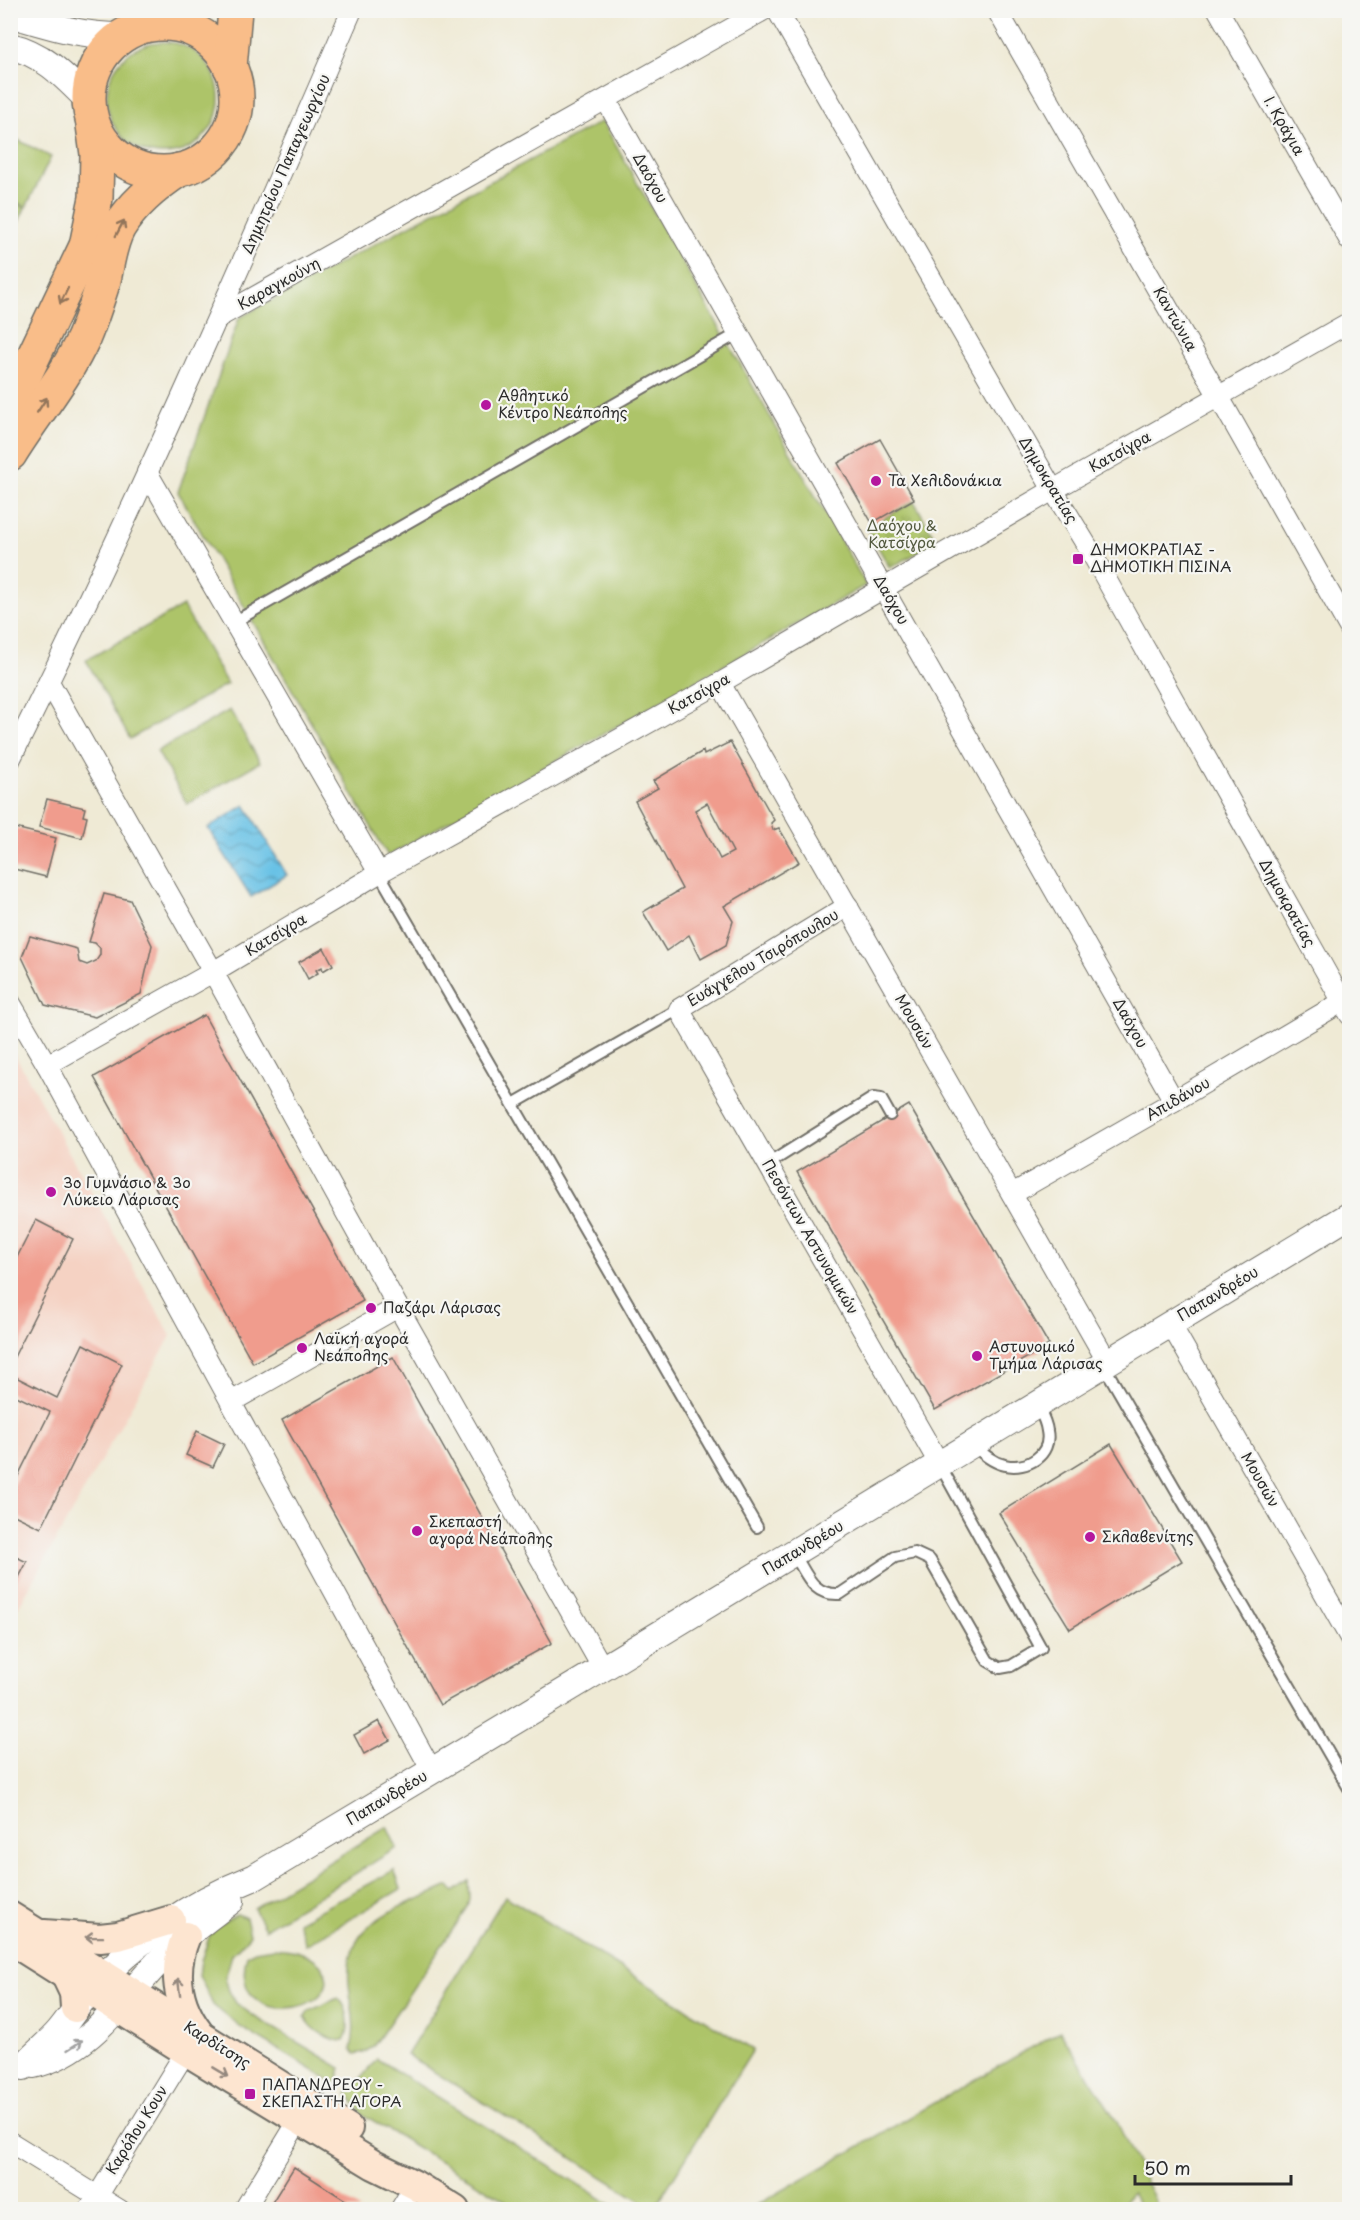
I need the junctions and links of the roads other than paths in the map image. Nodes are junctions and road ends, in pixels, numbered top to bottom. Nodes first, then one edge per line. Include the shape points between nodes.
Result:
1 (235, 10) edge
2 (352, 10) edge
3 (764, 10) edge
4 (777, 10) edge
5 (998, 10) edge
6 (1218, 10) edge
7 (10, 14) edge
8 (176, 17) edge
9 (123, 36) junction
10 (10, 46) edge
11 (230, 67) junction
12 (606, 100) junction
13 (91, 110) junction
14 (179, 170) junction
15 (1350, 242) edge
16 (219, 317) junction
17 (1350, 322) edge
18 (737, 334) junction
19 (1219, 397) junction
20 (10, 406) edge
21 (10, 454) edge
22 (147, 472) junction
23 (1053, 490) junction
24 (884, 588) junction
25 (234, 622) junction
26 (1350, 628) edge
27 (49, 682) junction
28 (720, 682) junction
29 (10, 760) edge
30 (379, 873) junction
31 (848, 906) junction
32 (213, 972) junction
33 (10, 1002) edge
34 (1346, 1008) edge
35 (679, 1009) junction
36 (47, 1065) junction
37 (1174, 1101) junction
38 (513, 1104) junction
39 (890, 1115) dead end
40 (768, 1164) junction
41 (1012, 1194) junction
42 (1350, 1215) edge
43 (398, 1307) junction
44 (1170, 1323) junction
45 (1105, 1362) junction
46 (231, 1402) junction
47 (1037, 1405) junction
48 (974, 1444) junction
49 (940, 1465) junction
50 (758, 1527) dead end
51 (794, 1554) junction
52 (1350, 1638) edge
53 (602, 1667) junction
54 (432, 1771) junction
55 (1350, 1790) edge
56 (10, 1916) edge
57 (179, 1928) junction
58 (38, 1934) junction
59 (10, 1940) edge
60 (90, 1991) junction
61 (125, 2000) junction
62 (193, 2043) junction
63 (17, 2071) edge
64 (299, 2120) junction
65 (10, 2142) edge
66 (415, 2185) junction
67 (93, 2203) edge
68 (120, 2210) edge
69 (244, 2210) edge
70 (400, 2210) edge
71 (455, 2210) edge

1 - 11 highway
2 - 16 street, Δημητρίου Παπαγεωργίου
3 - 12 street, Καραγκούνη
4 - 23 street, Δημοκρατίας
5 - 19 street, Καντώνια
6 - 15 street, Ι. Κράγια
7 - 9 street via 68,32
8 - 9 highway
8 - 11 highway via 183,26 211,41
9 - 13 highway via 94,71
10 - 13 street via 22,48 55,67
11 - 14 highway via 237,99 229,131 208,156
12 - 16 street, Καραγκούνη
12 - 18 street, Δαόχου
13 - 14 highway via 98,132 118,156 147,170
13 -> 20 highway via 97,154 96,198 86,246
21 -> 14 highway via 83,338 118,229 133,207
16 - 22 street
17 - 19 street, Κατσίγρα
18 - 24 street, Δαόχου
18 - 25 lane
19 - 23 street, Κατσίγρα
19 - 26 street, Καντώνια
22 - 25 street
22 - 27 street
23 - 24 street, Κατσίγρα
23 - 34 street, Δημοκρατίας
24 - 28 street, Κατσίγρα
24 - 37 street, Δαόχου
25 - 30 street
27 - 29 street
27 - 32 street
28 - 30 street, Κατσίγρα
28 - 31 street, Μουσών
30 - 32 street, Κατσίγρα
30 - 38 lane
31 - 35 street, Ευάγγελου Τσιρόπουλου
31 - 41 street, Μουσών
32 - 36 street, Κατσίγρα
32 - 43 street
33 - 36 street
34 - 37 street, Απιδάνου
35 - 38 lane
35 - 40 street, Πεσόντων Αστυνομικών
36 - 46 street
37 - 41 street, Απιδάνου
38 - 50 lane
39 - 40 lane via 881,1099 873,1098
40 - 49 street, Πεσόντων Αστυνομικών
41 - 45 street, Μουσών
42 - 44 street, Παπανδρέου
43 - 46 street
43 - 53 street
44 - 45 street, Παπανδρέου
44 - 52 street, Μουσών
45 - 47 street, Παπανδρέου
45 - 55 lane
46 - 54 street
47 - 48 street, Παπανδρέου
47 - 48 lane via 1048,1433 1047,1447 1039,1457 1017,1467 986,1456
48 - 49 street, Παπανδρέου
49 - 51 street, Παπανδρέου
49 - 51 lane via 1041,1648 1011,1666 1000,1668 988,1661 930,1560 915,1553 895,1557 840,1594 829,1595 817,1590
51 - 53 street, Παπανδρέου
53 - 54 street, Παπανδρέου
54 - 57 street, Παπανδρέου via 255,1877 223,1890
56 - 58 main road, Καρδίτσης
57 -> 58 main road via 100,1938
57 - 60 street via 139,1943
57 - 61 street via 158,1963
62 -> 57 main road via 178,1986
58 - 60 main road, Καρδίτσης
59 - 60 main road via 65,1974 74,1993
60 - 61 main road, Καρδίτσης
60 - 63 street via 57,2034
61 - 62 main road, Καρδίτσης
63 -> 61 street via 43,2063 92,2034
62 -> 64 main road, Καρδίτσης
62 - 66 main road, Καρδίτσης via 384,2152
62 - 67 street, Καρόλου Κουν
64 - 66 main road, Καρδίτσης
64 - 69 street
65 - 67 street
66 - 70 street
66 - 71 main road, Καρδίτσης
67 - 68 street

